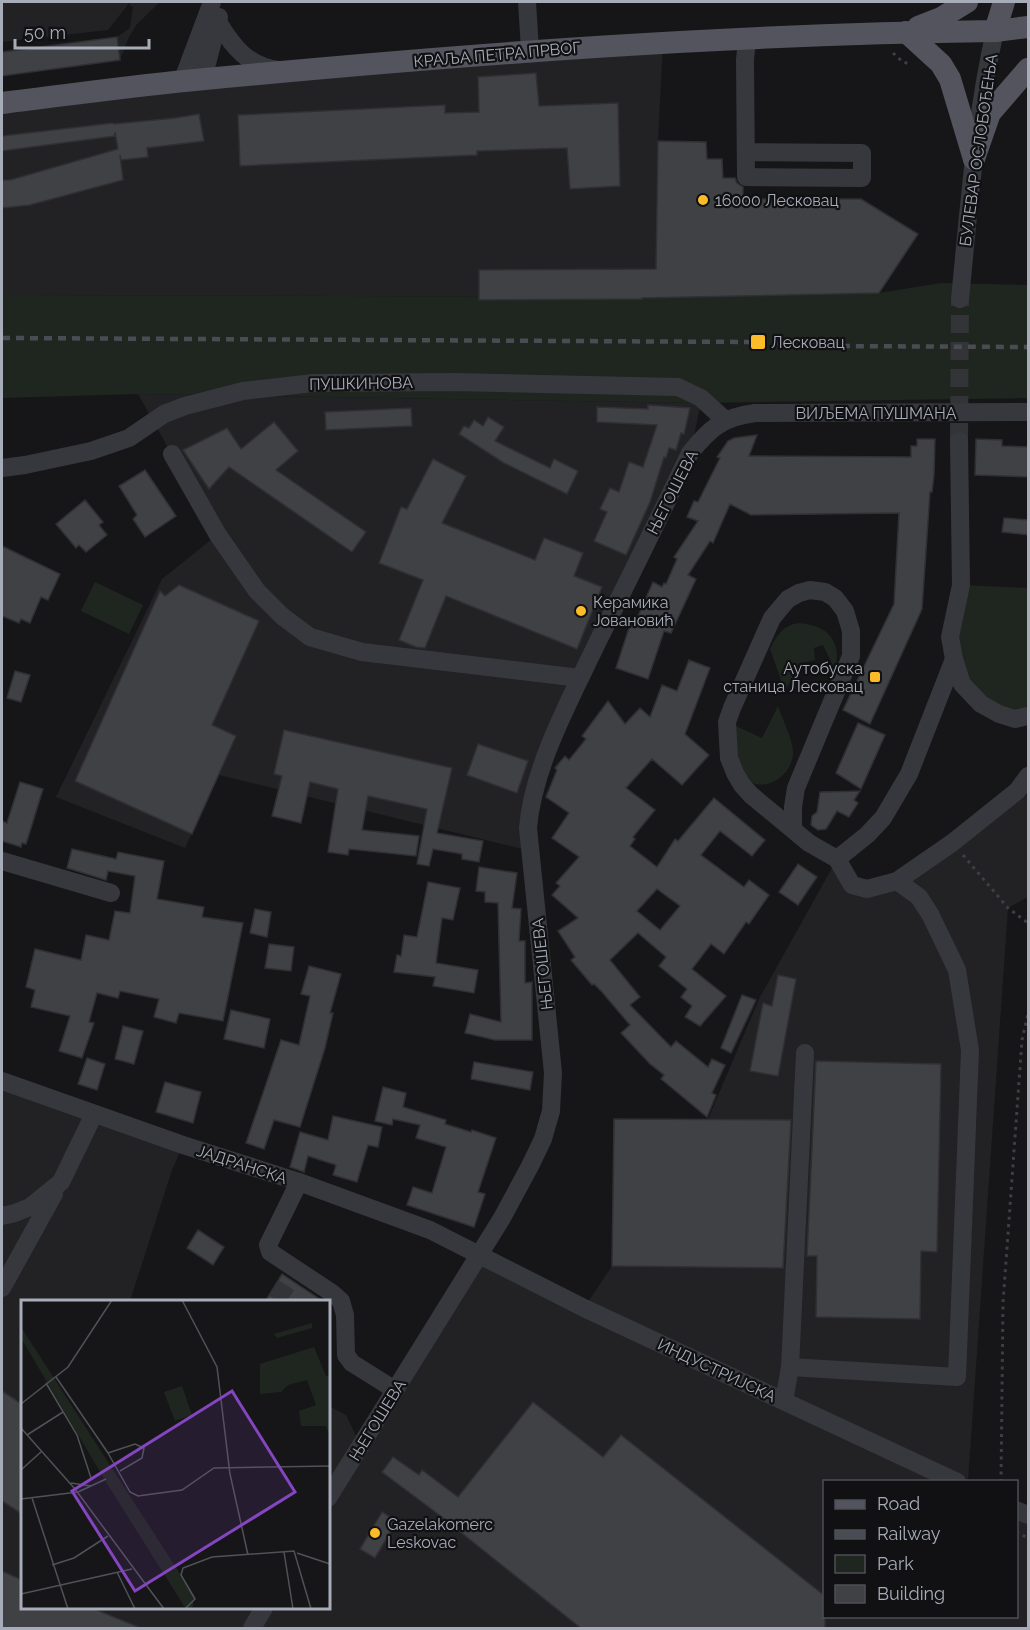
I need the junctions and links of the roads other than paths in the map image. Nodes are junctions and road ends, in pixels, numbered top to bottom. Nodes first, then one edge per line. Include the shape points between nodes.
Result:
1 (212, 2) edge
2 (223, 2) edge
3 (527, 2) edge
4 (967, 2) edge
5 (1004, 2) edge
6 (218, 22) junction
7 (1029, 27) edge
8 (995, 31) junction
9 (906, 33) junction
10 (747, 39) junction
11 (530, 50) junction
12 (1029, 69) edge
13 (289, 72) junction
14 (193, 80) junction
15 (2, 103) edge
16 (746, 153) junction
17 (974, 159) junction
18 (960, 299) tunnel mouth
19 (1029, 412) edge
20 (725, 420) junction
21 (959, 441) tunnel mouth
22 (172, 454) dead end
23 (2, 468) edge
24 (954, 659) junction
25 (580, 678) junction
26 (1029, 716) edge
27 (1029, 776) edge
28 (793, 828) junction
29 (837, 859) junction
30 (2, 861) edge
31 (897, 881) junction
32 (111, 892) dead end
33 (805, 1053) dead end
34 (2, 1082) edge
35 (93, 1114) junction
36 (61, 1182) junction
37 (299, 1182) junction
38 (2, 1215) edge
39 (479, 1254) junction
40 (2, 1288) edge
41 (790, 1367) junction
42 (395, 1390) junction
43 (784, 1401) junction
44 (953, 1480) edge
45 (330, 1495) edge
46 (263, 1609) edge
47 (252, 1629) edge

1 - 14 street
2 - 6 street
3 - 11 street
4 - 9 main road
5 - 8 main road, БУЛЕВАР ОСЛОБОЂЕЊА
6 - 13 street via 239,52 251,61
6 - 14 street
7 - 8 main road, КРАЉА ПЕТРА ПРВОГ
8 - 9 main road, КРАЉА ПЕТРА ПРВОГ
8 - 17 street, БУЛЕВАР ОСЛОБОЂЕЊА
9 - 10 main road, КРАЉА ПЕТРА ПРВОГ
9 - 17 main road via 950,78
10 - 11 main road, КРАЉА ПЕТРА ПРВОГ
10 - 16 street
11 - 13 main road, КРАЉА ПЕТРА ПРВОГ
12 - 17 main road via 990,113
13 - 14 main road, КРАЉА ПЕТРА ПРВОГ
14 - 15 main road, КРАЉА ПЕТРА ПРВОГ
16 - 16 street via 862,153 861,178 746,177
17 - 18 street, БУЛЕВАР ОСЛОБОЂЕЊА
19 - 20 street, ВИЉЕМА ПУШМАНА via 755,413
20 - 23 street, ПУШКИНОВА via 701,398 678,387 314,383 243,391 184,406 164,414 129,438 92,451
20 - 25 street, ЊЕГОШЕВА via 709,430 690,453
21 - 24 street, ВИЉЕМА ПУШМАНА via 961,585 950,637
22 - 25 street via 218,535 257,591 310,637 362,652
24 - 26 street, ВИЉЕМА ПУШМАНА via 962,684 981,704 1015,719
24 - 29 street via 909,774 883,818
25 - 39 street, ЊЕГОШЕВА via 534,787 528,828 553,1073 551,1111 530,1166
27 - 31 street via 952,843
28 - 28 street via 796,788 851,656 851,631 845,611 835,598 810,590 788,600 772,618 727,722 729,758 738,779 751,795
28 - 29 street via 809,843
29 - 31 street via 852,885 867,889
30 - 32 street
31 - 41 street via 919,897 957,970 970,1050 957,1377
33 - 41 street
34 - 35 street, ЈАДРАНСКА
35 - 36 street
35 - 37 street, ЈАДРАНСКА
36 - 38 street via 30,1207
36 - 40 street
37 - 39 street, ЈАДРАНСКА via 430,1230
37 - 42 street via 268,1245 270,1252 341,1301 346,1355 352,1363
39 - 42 street, ЊЕГОШЕВА
39 - 43 street, ИНДУСТРИЈСКА via 584,1308
41 - 43 street
42 - 45 street, ЊЕГОШЕВА
43 - 44 street, ИНДУСТРИЈСКА
46 - 47 street

